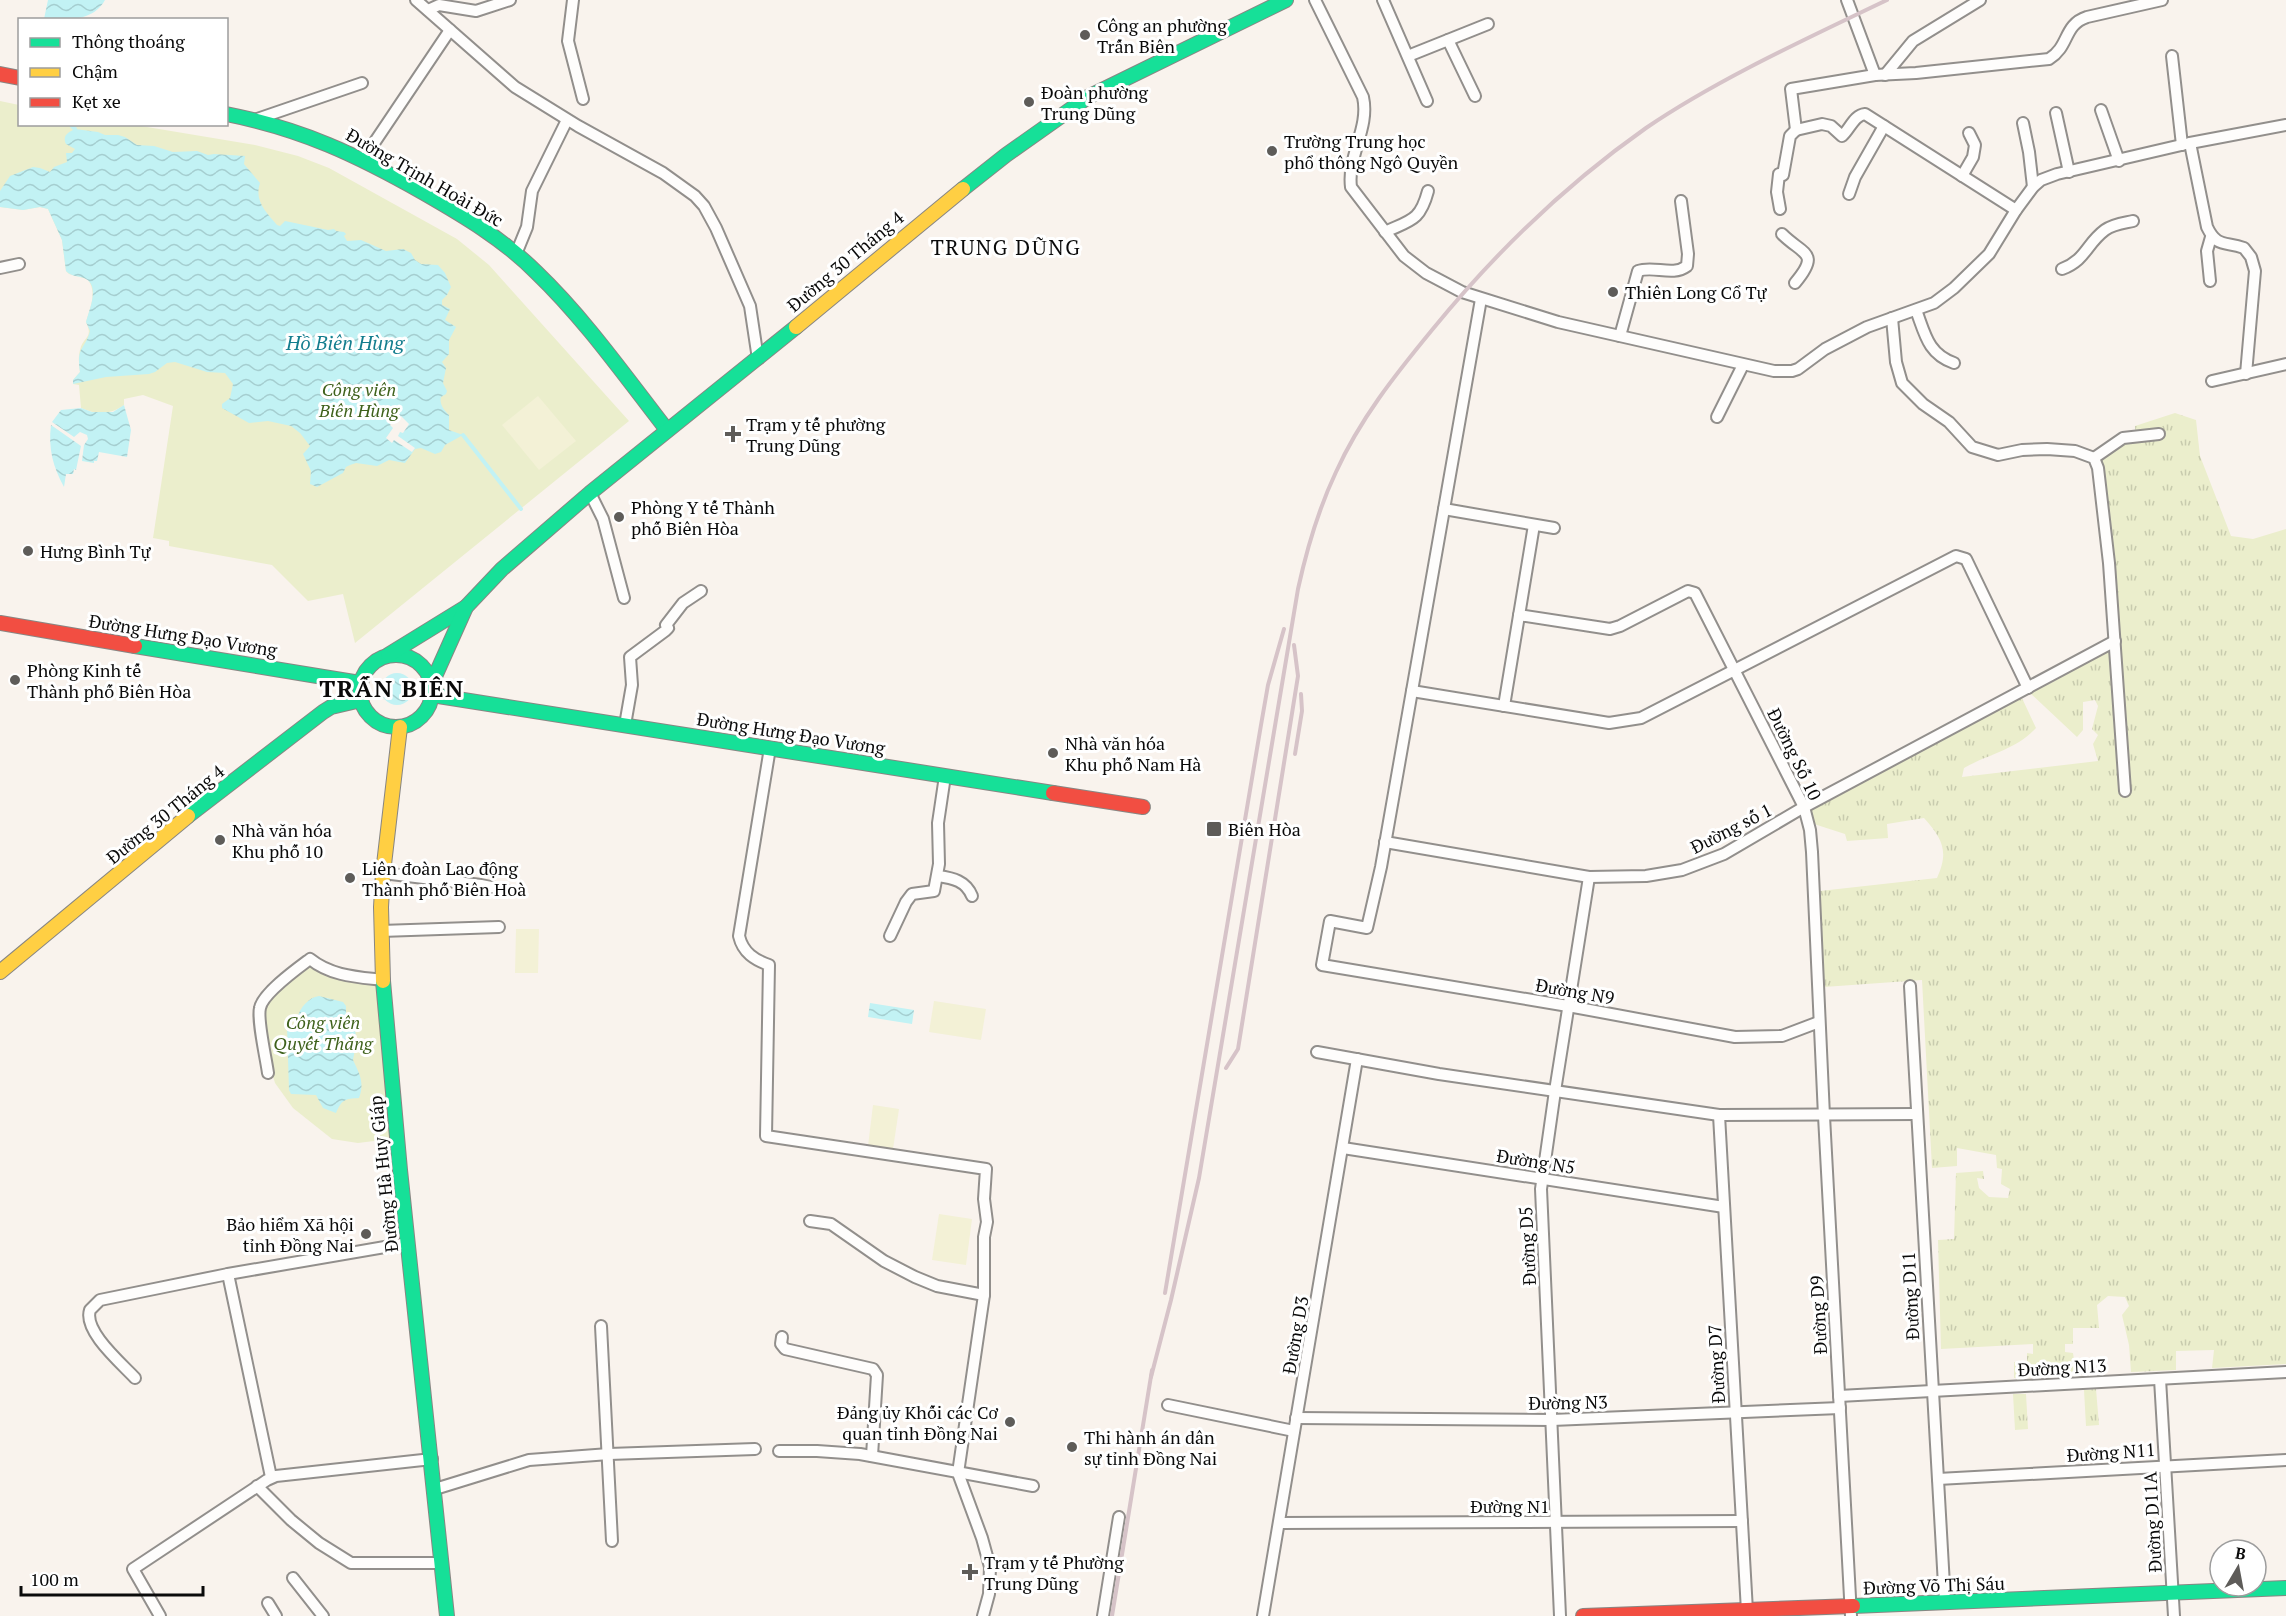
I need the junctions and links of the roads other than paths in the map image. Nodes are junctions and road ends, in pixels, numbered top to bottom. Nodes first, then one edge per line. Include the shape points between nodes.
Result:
1 (416, 0) edge
2 (510, 0) edge
3 (573, 0) edge
4 (1286, 0) edge
5 (1315, 0) edge
6 (1383, 0) edge
7 (1847, 0) edge
8 (1980, 0) edge
9 (2162, 0) edge
10 (439, 2) edge
11 (2135, 3) edge
12 (428, 10) junction
13 (1488, 24) dead end
14 (450, 30) junction
15 (1448, 40) junction
16 (1408, 56) junction
17 (2172, 56) dead end
18 (0, 74) edge
19 (1880, 75) junction
20 (18, 78) edge
21 (362, 83) dead end
22 (1475, 96) dead end
23 (583, 99) dead end
24 (1427, 101) dead end
25 (2101, 110) dead end
26 (2056, 113) dead end
27 (228, 114) edge
28 (256, 119) junction
29 (567, 120) junction
30 (2023, 123) dead end
31 (2286, 125) edge
32 (1884, 126) junction
33 (1796, 130) junction
34 (1970, 133) dead end
35 (2186, 144) junction
36 (364, 158) junction
37 (2119, 161) junction
38 (2069, 172) junction
39 (1962, 176) junction
40 (2033, 187) junction
41 (1428, 191) dead end
42 (1849, 194) dead end
43 (1681, 201) dead end
44 (1780, 209) dead end
45 (2016, 210) junction
46 (2133, 222) dead end
47 (1385, 232) junction
48 (1782, 234) dead end
49 (2211, 237) junction
50 (516, 254) junction
51 (19, 264) dead end
52 (0, 268) edge
53 (2062, 269) dead end
54 (2210, 281) dead end
55 (1795, 283) dead end
56 (1481, 298) junction
57 (1916, 310) junction
58 (1892, 318) junction
59 (1620, 336) junction
60 (758, 359) junction
61 (1954, 363) dead end
62 (2286, 364) edge
63 (1743, 365) junction
64 (2246, 374) junction
65 (2212, 381) dead end
66 (1717, 417) dead end
67 (667, 430) junction
68 (2159, 434) dead end
69 (2094, 458) junction
70 (590, 493) junction
71 (1444, 509) junction
72 (1534, 525) junction
73 (1554, 528) dead end
74 (701, 591) dead end
75 (624, 598) dead end
76 (466, 607) junction
77 (1519, 615) junction
78 (0, 623) edge
79 (2115, 641) junction
80 (388, 656) junction
81 (1735, 671) junction
82 (360, 683) junction
83 (2028, 688) junction
84 (432, 689) junction
85 (1412, 691) junction
86 (361, 700) junction
87 (1504, 706) junction
88 (625, 725) junction
89 (400, 727) junction
90 (770, 748) junction
91 (945, 776) junction
92 (2126, 791) dead end
93 (1143, 807) dead end
94 (1804, 807) junction
95 (1385, 842) junction
96 (383, 873) junction
97 (938, 876) junction
98 (1589, 877) junction
99 (507, 890) dead end
100 (972, 896) dead end
101 (499, 927) dead end
102 (381, 931) junction
103 (890, 936) dead end
104 (0, 972) edge
105 (383, 980) junction
106 (1910, 986) dead end
107 (1568, 1006) junction
108 (1819, 1022) junction
109 (1317, 1052) dead end
110 (1357, 1059) junction
111 (268, 1073) dead end
112 (1555, 1091) junction
113 (1916, 1114) junction
114 (1719, 1116) junction
115 (1824, 1116) junction
116 (1343, 1148) junction
117 (1543, 1179) junction
118 (1724, 1207) junction
119 (810, 1221) dead end
120 (408, 1243) junction
121 (228, 1274) junction
122 (984, 1295) junction
123 (601, 1326) dead end
124 (782, 1337) dead end
125 (2286, 1372) edge
126 (135, 1377) dead end
127 (2160, 1379) junction
128 (1932, 1391) junction
129 (1839, 1396) junction
130 (1168, 1405) dead end
131 (1840, 1408) junction
132 (1736, 1413) junction
133 (1296, 1418) junction
134 (1552, 1420) junction
135 (1294, 1431) junction
136 (755, 1449) dead end
137 (779, 1451) dead end
138 (609, 1454) junction
139 (872, 1456) junction
140 (432, 1460) junction
141 (2286, 1460) edge
142 (2165, 1465) junction
143 (958, 1473) junction
144 (271, 1477) junction
145 (1938, 1479) junction
146 (257, 1486) junction
147 (1033, 1486) dead end
148 (435, 1489) junction
149 (1119, 1517) dead end
150 (1742, 1521) junction
151 (1556, 1522) junction
152 (1279, 1523) junction
153 (612, 1541) dead end
154 (442, 1563) junction
155 (293, 1578) dead end
156 (2286, 1588) edge
157 (2173, 1592) junction
158 (268, 1603) dead end
159 (1944, 1603) junction
160 (1747, 1611) junction
161 (1851, 1611) edge
162 (160, 1616) edge
163 (276, 1616) edge
164 (323, 1616) edge
165 (447, 1616) edge
166 (982, 1616) edge
167 (1103, 1616) edge
168 (1263, 1616) edge
169 (1560, 1616) edge
170 (1583, 1616) edge
171 (2174, 1616) edge

1 - 12 street
2 - 10 street via 476,11
3 - 23 street via 568,41
4 - 60 main road, Đường 30 Tháng 4 via 1130,75 1071,108 917,225
5 - 47 street via 1365,106 1351,187
6 - 16 street
7 - 19 street
8 - 19 street via 1913,41
9 - 11 street
10 - 12 street
11 - 19 street via 2076,21 2062,48 2049,59
12 - 14 street
13 - 15 street
14 - 29 street via 514,87
14 - 36 street
15 - 16 street
15 - 22 street
16 - 24 street
17 - 35 street
18 - 20 main road
19 - 33 street via 1791,89
21 - 28 street
25 - 37 street
26 - 38 street
27 - 28 main road, Đường Trịnh Hoài Đức
28 - 36 main road, Đường Trịnh Hoài Đức via 323,139
29 - 50 street via 532,192
29 - 60 street via 663,173 704,206 750,306
30 - 40 street
31 - 35 street
32 - 33 street via 1860,114 1842,136 1822,124
32 - 39 street
32 - 42 street
33 - 44 street via 1790,136 1777,192
34 - 39 street via 1975,149
35 - 37 street
35 - 49 street
36 - 50 main road, Đường Trịnh Hoài Đức via 469,219
37 - 38 street
38 - 40 street via 2045,178
39 - 45 street
40 - 45 street
41 - 47 street via 1422,212
43 - 59 street via 1687,266 1680,271 1638,271
45 - 57 street via 1982,261 1934,303
46 - 53 street via 2106,230 2075,263
47 - 56 street via 1419,268 1455,289
48 - 55 street via 1808,257 1807,267
49 - 54 street via 2207,251
49 - 64 street via 2244,248 2253,263
50 - 67 main road, Đường Trịnh Hoài Đức via 567,305
51 - 52 street
56 - 59 street via 1541,318
56 - 71 street
57 - 58 street
57 - 61 street via 1930,345 1941,358
58 - 63 street via 1853,333 1792,371
58 - 69 street via 1902,383 1972,447 1998,456 2047,449 2075,451
59 - 63 street
60 - 67 main road, Đường 30 Tháng 4
62 - 64 street
63 - 66 street
64 - 65 street
67 - 70 main road, Đường 30 Tháng 4
68 - 69 street via 2123,438
69 - 79 street via 2109,562
70 - 75 street via 603,519
70 - 76 main road, Đường 30 Tháng 4 via 518,555
71 - 72 street
71 - 85 street
72 - 73 street
72 - 77 street
74 - 88 street via 682,603 665,631 630,657 632,685
76 - 80 main road, Đường 30 Tháng 4
76 - 84 main road, Đường 30 Tháng 4
77 - 81 street, Đường Số 10 via 1610,629 1688,591 1695,593
77 - 87 street
78 - 82 main road, Đường Hưng Đạo Vương
79 - 83 street, Đường số 1
79 - 92 street
80 - 82 main road via 370,665
80 - 84 main road via 415,660 424,668
81 - 83 street via 1956,556 1966,559
81 - 87 street via 1653,714 1628,722 1609,723
81 - 94 street, Đường Số 10
82 - 86 main road
83 - 94 street, Đường số 1
84 - 88 main road, Đường Hưng Đạo Vương
84 - 89 main road via 429,706 422,716
85 - 87 street
85 - 95 street
86 - 89 main road via 374,720
86 - 104 main road, Đường 30 Tháng 4 via 323,712 189,816
88 - 90 main road, Đường Hưng Đạo Vương
89 - 96 main road, Đường Hà Huy Giáp
90 - 91 main road, Đường Hưng Đạo Vương
90 - 122 street via 740,930 740,941 750,956 769,965 766,1136 986,1168
91 - 93 main road, Đường Hưng Đạo Vương
91 - 97 street via 937,832
94 - 98 street, Đường số 1 via 1724,854 1682,870 1646,876
94 - 108 street, Đường Số 10 via 1812,852
95 - 98 street, Đường số 1
95 - 107 street, Đường N9 via 1367,928 1330,921 1322,965
96 - 99 street
96 - 102 main road, Đường Hà Huy Giáp
97 - 100 street via 956,879
97 - 103 street via 934,891 912,894
98 - 107 street, Đường D5
101 - 102 street
102 - 105 main road, Đường Hà Huy Giáp
105 - 111 street via 333,972 310,959 297,969 260,1008
105 - 120 main road, Đường Hà Huy Giáp
106 - 113 street, Đường D11
107 - 108 street, Đường N9 via 1735,1037 1782,1036
107 - 112 street, Đường D5
108 - 115 street, Đường D9
109 - 110 street
110 - 112 street
110 - 116 street, Đường D3
112 - 114 street
112 - 117 street, Đường D5
113 - 115 street
113 - 128 street, Đường D11
114 - 115 street
114 - 118 street, Đường D7
115 - 129 street, Đường D9
116 - 117 street, Đường N5
116 - 133 street, Đường D3
117 - 118 street, Đường N5
117 - 134 street, Đường D5
118 - 132 street, Đường D7
119 - 122 street via 831,1224 884,1261 915,1277 937,1286
120 - 121 street
120 - 140 main road, Đường Hà Huy Giáp
121 - 126 street via 100,1300 94,1306 88,1315 93,1331
121 - 144 street
122 - 143 street
123 - 138 street
124 - 139 street via 785,1349 873,1369 877,1376
125 - 127 street, Đường N13
127 - 128 street, Đường N13
127 - 142 street, Đường D11A
128 - 129 street, Đường N13
128 - 145 street, Đường D11
129 - 131 street, Đường D9
130 - 135 street
131 - 132 street, Đường N3
131 - 161 street, Đường D9
132 - 134 street, Đường N3
132 - 150 street, Đường D7
133 - 134 street, Đường N3
133 - 135 street, Đường D3
134 - 151 street, Đường D5
135 - 152 street, Đường D3
136 - 138 street
137 - 139 street
138 - 148 street via 529,1460
138 - 153 street
139 - 143 street
140 - 144 street
140 - 148 main road, Đường Hà Huy Giáp
141 - 142 street, Đường N11
142 - 145 street, Đường N11
142 - 157 street, Đường D11A
143 - 147 street
143 - 166 street via 990,1567 989,1594
144 - 146 street
145 - 159 street, Đường D11
146 - 154 street via 319,1543 351,1563
146 - 162 street via 133,1569
148 - 154 main road, Đường Hà Huy Giáp
149 - 167 street
150 - 151 street, Đường N1
150 - 160 street, Đường D7
151 - 152 street, Đường N1
151 - 169 street, Đường D5
152 - 168 street, Đường D3
154 - 165 main road, Đường Hà Huy Giáp
155 - 164 street
156 - 157 main road, Đường Võ Thị Sáu
157 - 159 main road, Đường Võ Thị Sáu
157 - 171 street, Đường D11A
158 - 163 street
159 - 161 main road, Đường Võ Thị Sáu
160 - 161 main road, Đường Võ Thị Sáu
160 - 170 main road, Đường Võ Thị Sáu

